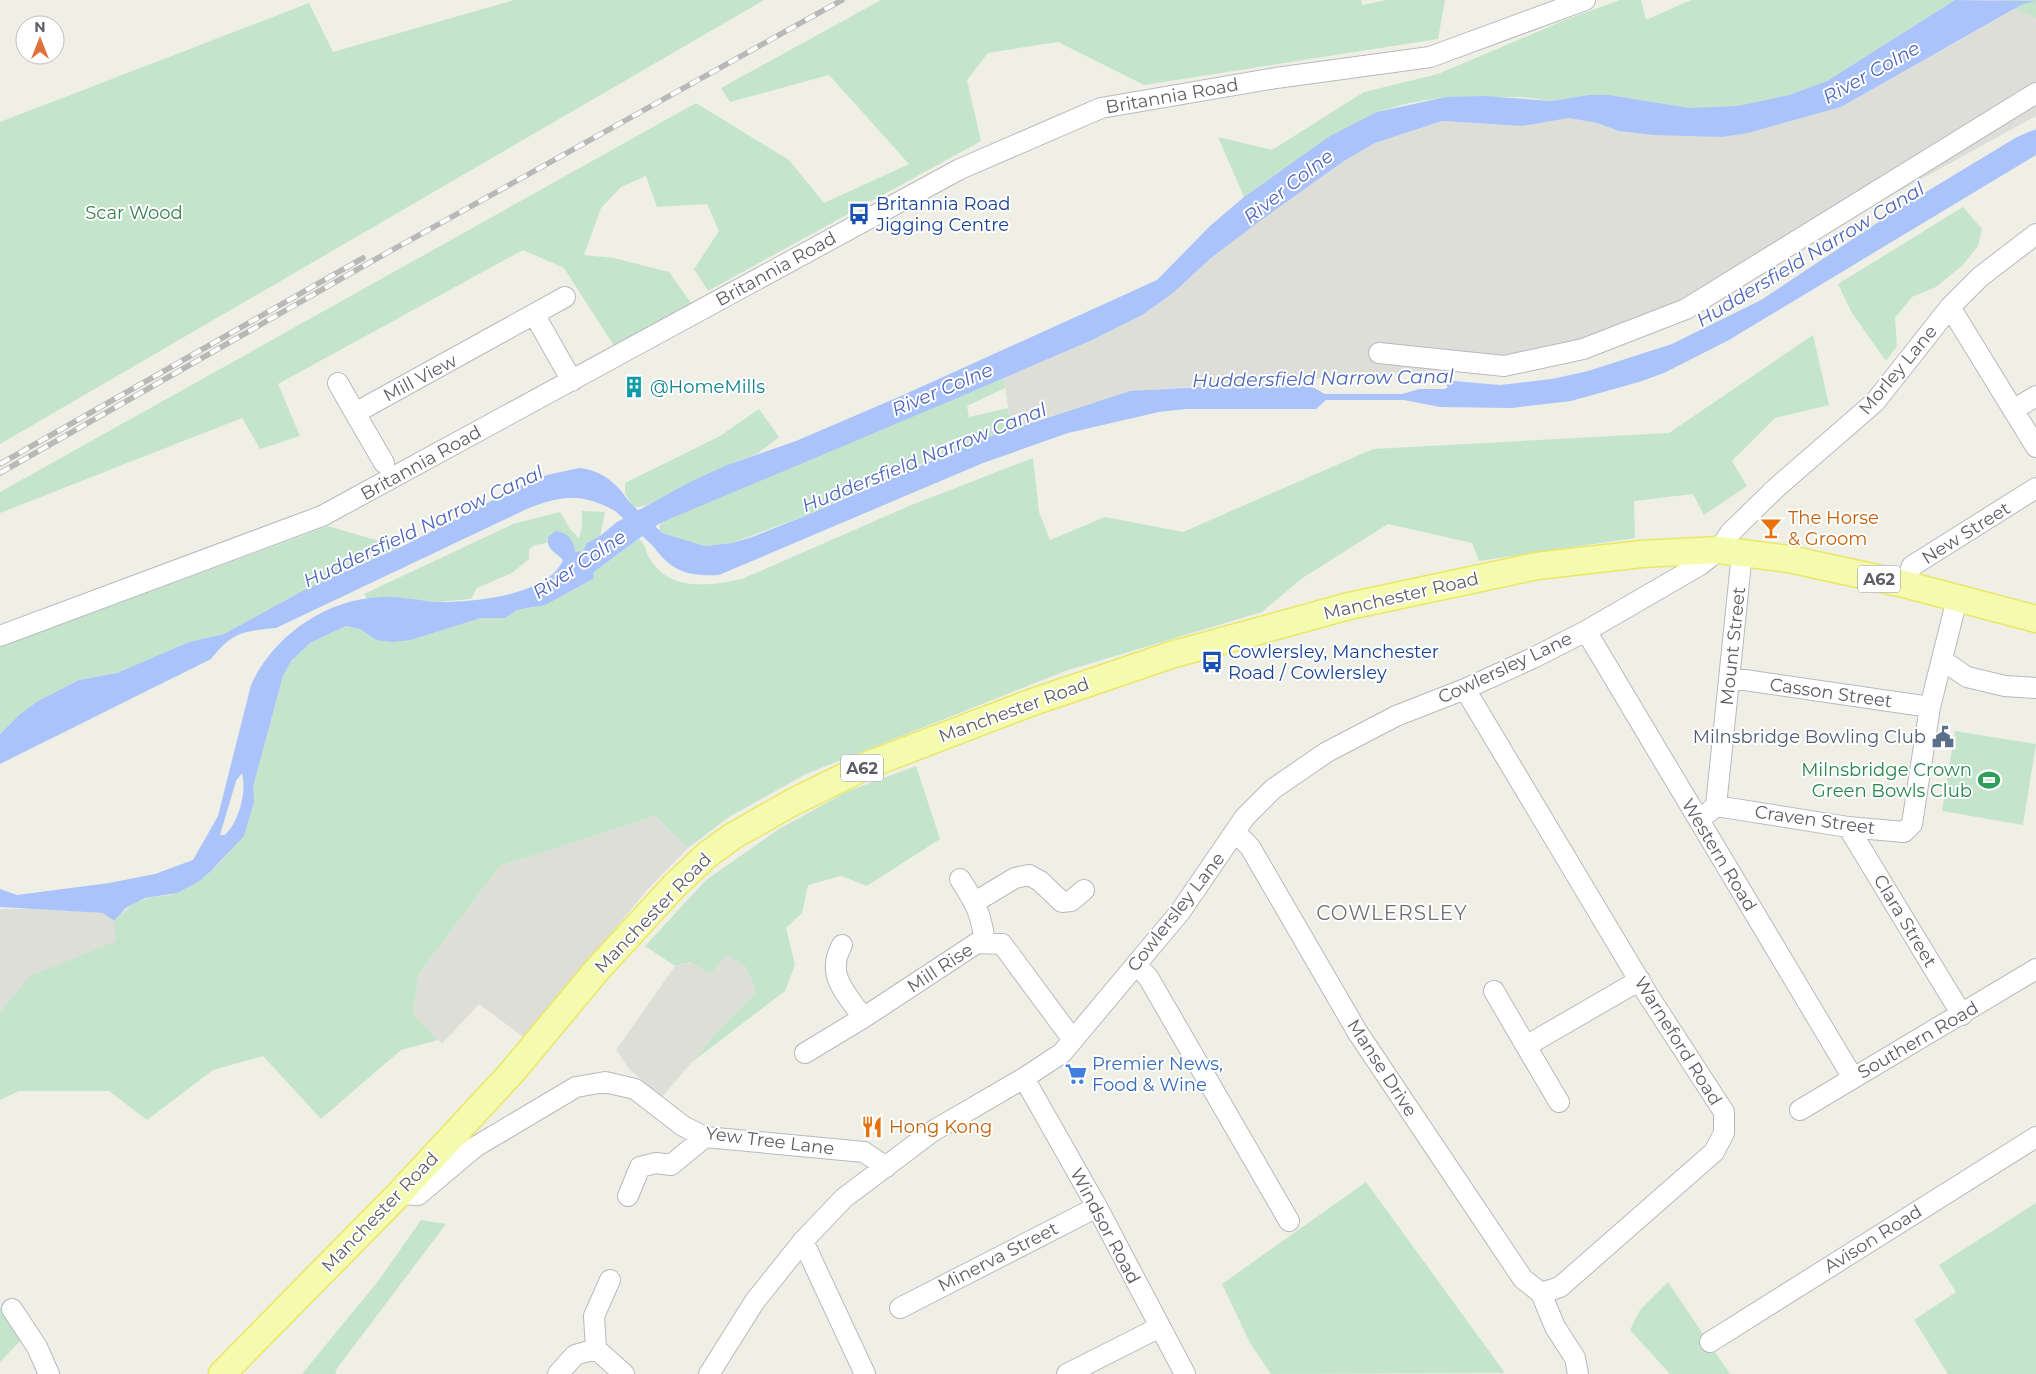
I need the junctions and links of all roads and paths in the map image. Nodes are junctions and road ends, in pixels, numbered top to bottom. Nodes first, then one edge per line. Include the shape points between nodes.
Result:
1 (1585, 0) edge
2 (2036, 93) edge
3 (2036, 234) edge
4 (566, 296) dead end
5 (1950, 307) junction
6 (534, 314) junction
7 (1378, 353) dead end
8 (572, 381) junction
9 (338, 383) dead end
10 (2036, 396) edge
11 (2013, 410) junction
12 (355, 413) junction
13 (2036, 447) edge
14 (384, 463) dead end
15 (2036, 488) edge
16 (1731, 552) junction
17 (1904, 584) junction
18 (1957, 599) junction
19 (2036, 619) edge
20 (1586, 631) junction
21 (0, 636) edge
22 (1942, 660) junction
23 (1730, 678) junction
24 (2036, 688) edge
25 (1465, 690) junction
26 (1930, 707) junction
27 (1716, 806) junction
28 (1698, 821) junction
29 (1848, 827) junction
30 (1236, 833) junction
31 (960, 879) dead end
32 (1084, 890) dead end
33 (975, 902) junction
34 (985, 943) junction
35 (842, 945) dead end
36 (1136, 964) junction
37 (2036, 969) edge
38 (1640, 980) junction
39 (1494, 991) dead end
40 (1962, 1015) junction
41 (863, 1018) junction
42 (1073, 1040) junction
43 (1526, 1046) junction
44 (805, 1053) dead end
45 (1024, 1078) junction
46 (1853, 1078) junction
47 (1559, 1102) dead end
48 (1800, 1110) dead end
49 (705, 1137) junction
50 (2036, 1137) edge
51 (886, 1167) junction
52 (398, 1194) junction
53 (628, 1196) dead end
54 (1096, 1207) junction
55 (1289, 1221) dead end
56 (803, 1241) junction
57 (610, 1280) dead end
58 (1541, 1293) junction
59 (900, 1308) dead end
60 (12, 1309) dead end
61 (1160, 1327) junction
62 (1710, 1342) dead end
63 (596, 1349) junction
64 (715, 1370) edge
65 (49, 1374) edge
66 (222, 1374) edge
67 (558, 1374) edge
68 (624, 1374) edge
69 (865, 1374) edge
70 (1067, 1374) edge
71 (1185, 1374) edge
72 (1578, 1374) edge

1 - 8 street, Britannia Road via 1430,57 1276,78 1101,108 960,169
2 - 7 street via 1686,309 1583,348 1504,366
3 - 5 street, Morley Lane via 1980,277
4 - 6 street, Mill View
5 - 11 street
5 - 16 street, Morley Lane via 1875,402 1776,488 1730,534
6 - 8 street
6 - 12 street, Mill View
8 - 21 street, Britannia Road via 322,516
9 - 12 street
10 - 11 street
11 - 13 street
12 - 14 street
15 - 17 street, New Street via 1912,566
16 - 17 main road, Manchester Road / A62 via 1789,560
16 - 20 street, Cowlersley Lane via 1700,565
16 - 23 street, Mount Street
16 - 52 main road, Manchester Road / A62 via 1640,554 1537,566 1348,606 1162,658 1030,703 868,765 733,836 675,884 597,970 513,1071
17 - 18 main road, Manchester Road / A62
18 - 19 main road, Manchester Road / A62
18 - 22 street
20 - 25 street, Cowlersley Lane
20 - 28 street, Western Road
22 - 24 street via 1967,677 2005,686
22 - 26 street
23 - 26 street, Casson Street
23 - 27 street, Mount Street
25 - 30 street, Cowlersley Lane via 1396,716 1327,752 1273,789 1246,817
25 - 38 street, Warneford Road
26 - 29 street, Craven Street via 1912,824 1904,832
27 - 28 street
27 - 29 street, Craven Street
28 - 46 street, Western Road
29 - 40 street, Clara Street
30 - 36 street, Cowlersley Lane via 1180,912
30 - 58 street, Manse Drive via 1250,847 1358,1033 1523,1280
31 - 33 street
32 - 33 street via 1071,901 1062,902 1029,875 1015,878
33 - 34 street via 982,918
34 - 41 street, Mill Rise via 977,943
34 - 42 street, Mill Rise via 1002,944
35 - 41 street via 835,958 837,980
36 - 42 street, Cowlersley Lane
36 - 55 street via 1148,977
37 - 40 street, Southern Road
38 - 43 street
38 - 58 street, Warneford Road via 1724,1112 1724,1133 1714,1152 1560,1287
39 - 43 street
40 - 46 street, Southern Road
41 - 44 street, Mill Rise
42 - 45 street, Cowlersley Lane via 1062,1053
43 - 47 street
45 - 51 street, Cowlersley Lane via 933,1131
45 - 54 street, Windsor Road
46 - 48 street, Southern Road
49 - 51 street, Yew Tree Lane via 864,1152
49 - 52 street, Yew Tree Lane via 683,1126 635,1089 605,1082 576,1087 475,1147 418,1196
49 - 53 street via 671,1165 656,1163 640,1167
50 - 62 street, Avison Road
51 - 56 street, Cowlersley Lane via 844,1198
52 - 66 main road, Manchester Road / A62
54 - 59 street, Minerva Street
54 - 61 street, Windsor Road
56 - 64 street, Cowlersley Lane via 755,1301
56 - 69 street
57 - 63 street via 594,1316
58 - 72 street via 1555,1327 1575,1358
60 - 65 street via 37,1347
61 - 70 street
61 - 71 street, Windsor Road
63 - 67 street via 575,1355
63 - 68 street

